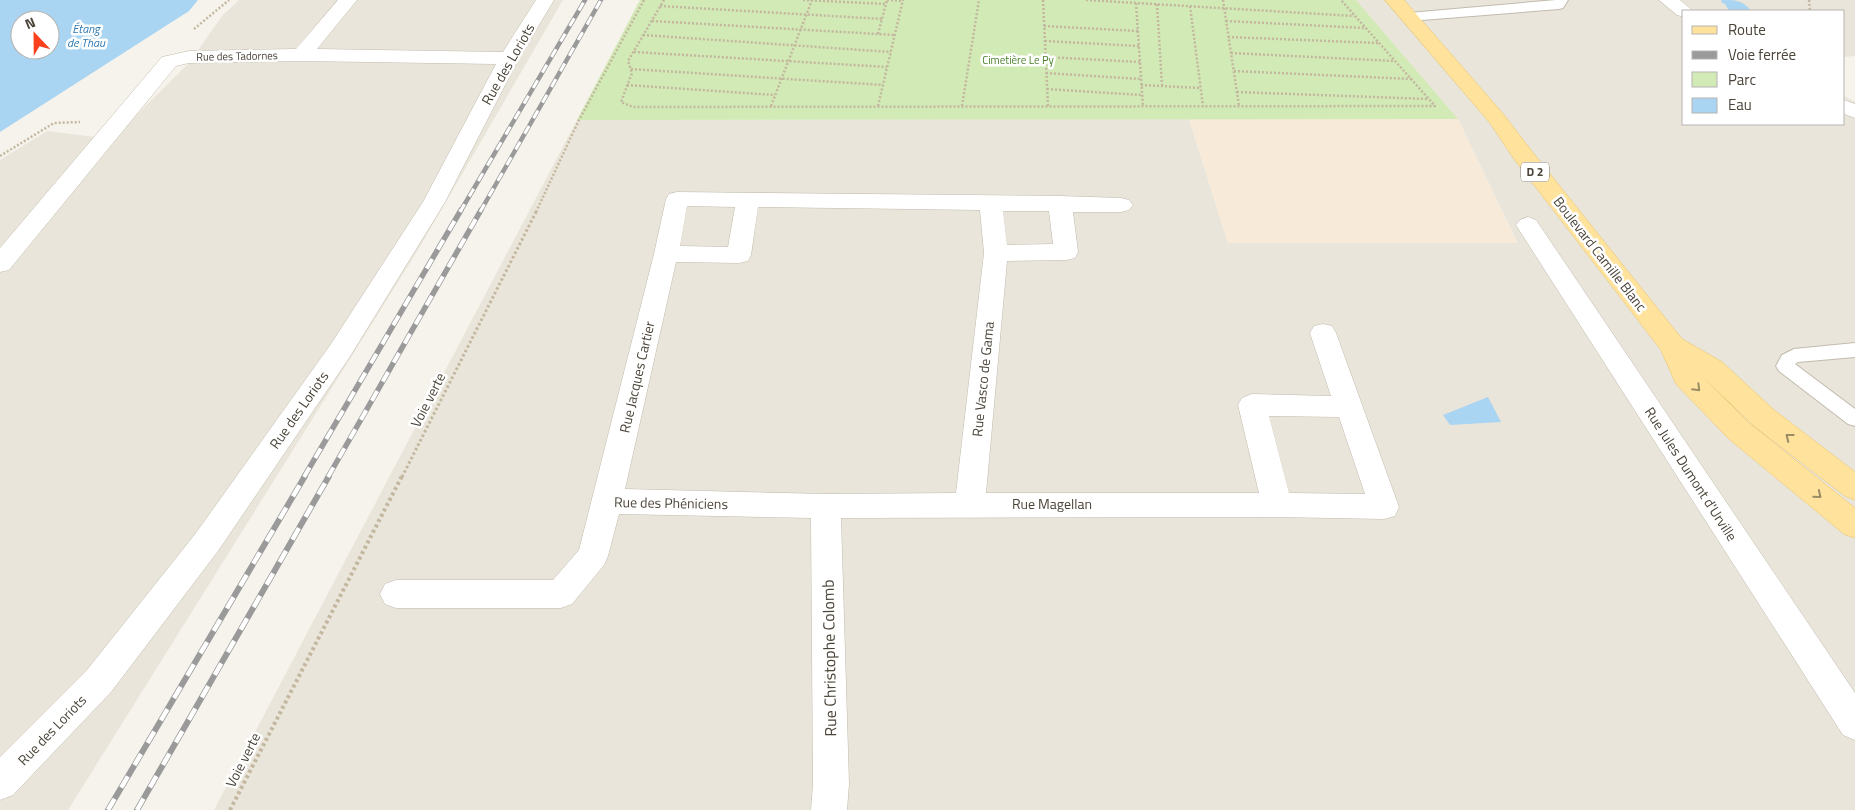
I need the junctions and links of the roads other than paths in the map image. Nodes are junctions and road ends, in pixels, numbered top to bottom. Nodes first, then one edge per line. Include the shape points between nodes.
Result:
1 (348, 0) edge
2 (545, 0) edge
3 (1394, 0) edge
4 (1562, 0) edge
5 (1668, 0) edge
6 (1683, 10) edge
7 (1408, 17) junction
8 (302, 55) junction
9 (509, 58) junction
10 (748, 200) junction
11 (991, 202) junction
12 (1060, 203) junction
13 (1121, 205) dead end
14 (1528, 225) dead end
15 (996, 253) junction
16 (666, 254) junction
17 (0, 264) edge
18 (1323, 333) dead end
19 (1673, 346) junction
20 (1855, 350) edge
21 (1348, 407) junction
22 (1855, 419) edge
23 (1855, 488) edge
24 (608, 501) junction
25 (970, 504) junction
26 (1277, 505) junction
27 (826, 506) junction
28 (1855, 525) edge
29 (396, 594) dead end
30 (1855, 722) edge
31 (0, 782) edge
32 (829, 810) edge

1 - 8 street
2 - 9 street, Rue des Loriots
3 - 7 main road, Boulevard Camille Blanc / D 2
4 - 7 lane via 1559,5
5 - 6 street
7 - 19 main road, Boulevard Camille Blanc / D 2 via 1497,120
8 - 9 street, Rue des Tadornes
8 - 17 street, Rue des Tadornes via 189,57 169,61
9 - 31 street, Rue des Loriots via 434,202 340,351 212,534 98,680
10 - 11 street, Rue Jacques Cartier
10 - 16 street, Rue Jacques Cartier via 677,199
10 - 16 street via 739,255
11 - 12 street
11 - 15 street, Rue Vasco de Gama
12 - 13 street
12 - 15 street via 1066,252
14 - 30 street, Rue Jules Dumont d'Urville
15 - 25 street, Rue Vasco de Gama
16 - 24 street, Rue Jacques Cartier
18 - 21 street, Rue Magellan
23 -> 19 main road, Boulevard Camille Blanc / D 2 via 1764,418 1713,369
19 -> 28 main road, Boulevard Camille Blanc / D 2 via 1686,378 1739,431
20 - 22 lane via 1794,356 1785,366
21 - 26 street via 1252,405
21 - 26 street, Rue Magellan via 1384,507
24 - 27 street, Rue des Phéniciens
24 - 29 street, Rue des Phéniciens via 593,556 561,594
25 - 26 street, Rue Magellan
25 - 27 street, Rue Magellan
27 - 32 street, Rue Christophe Colomb

